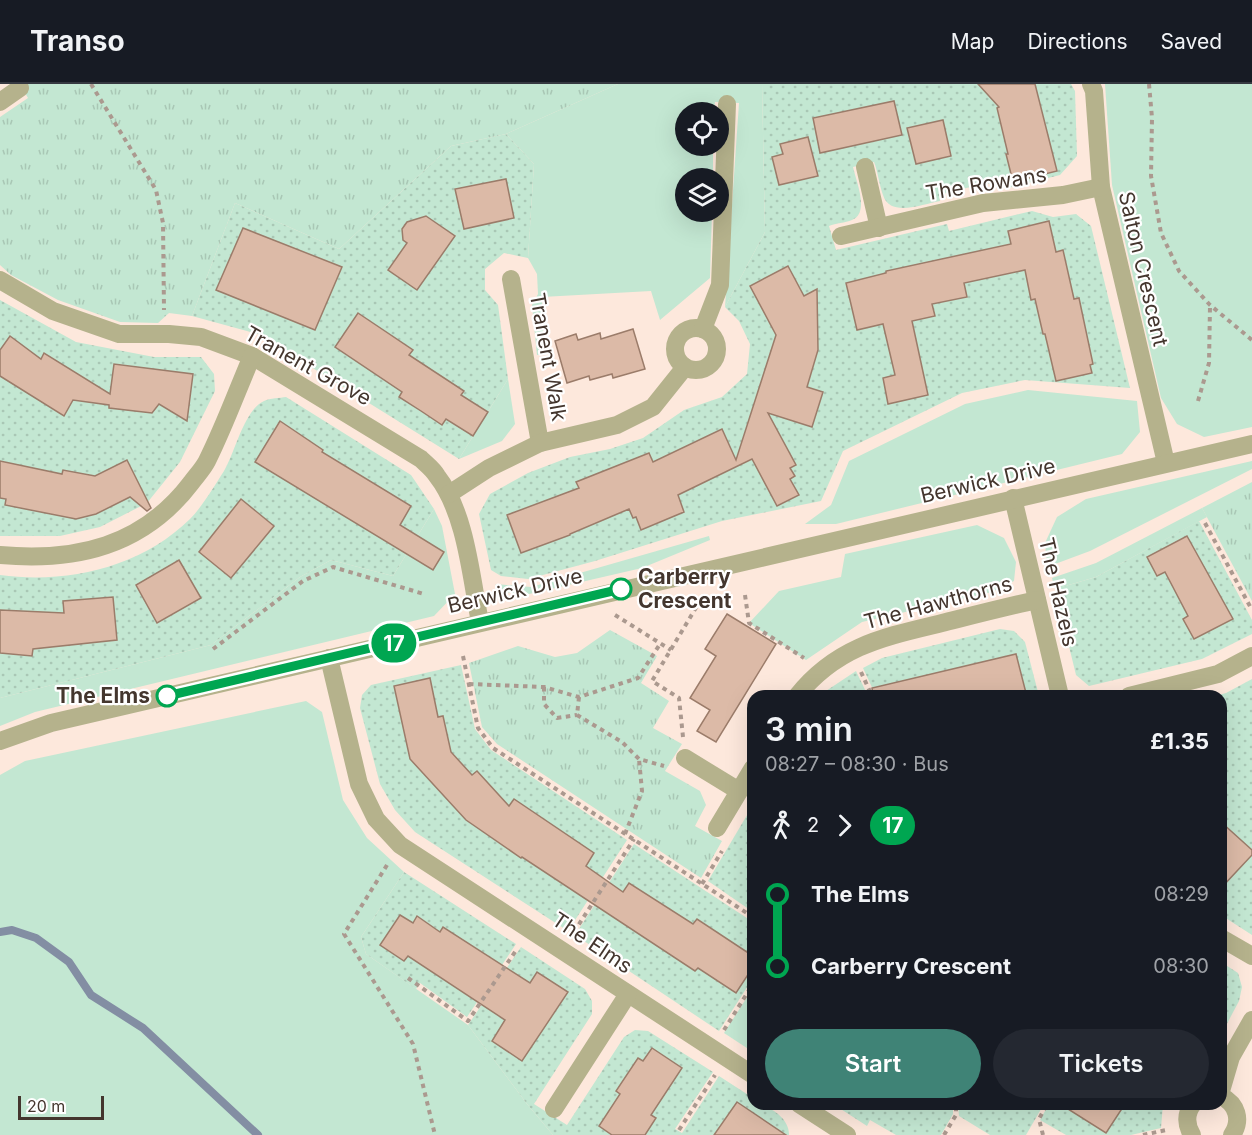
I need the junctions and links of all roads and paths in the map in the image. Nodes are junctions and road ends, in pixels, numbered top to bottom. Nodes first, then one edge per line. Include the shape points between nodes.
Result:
1 (91, 84) edge
2 (1091, 84) edge
3 (1149, 84) edge
4 (20, 88) dead end
5 (0, 102) edge
6 (725, 156) edge
7 (865, 167) dead end
8 (1101, 187) junction
9 (879, 228) junction
10 (841, 236) dead end
11 (511, 279) dead end
12 (0, 280) edge
13 (1210, 305) junction
14 (703, 329) junction
15 (169, 334) junction
16 (1252, 340) edge
17 (252, 356) junction
18 (685, 367) junction
19 (1198, 401) dead end
20 (540, 443) junction
21 (1252, 444) edge
22 (1166, 463) junction
23 (449, 494) junction
24 (1013, 498) junction
25 (1205, 523) dead end
26 (0, 555) edge
27 (424, 594) dead end
28 (746, 595) dead end
29 (1037, 600) junction
30 (700, 601) dead end
31 (1252, 610) edge
32 (614, 615) dead end
33 (480, 622) junction
34 (660, 644) junction
35 (213, 649) dead end
36 (671, 650) junction
37 (463, 656) dead end
38 (1252, 656) edge
39 (329, 658) junction
40 (822, 670) junction
41 (469, 684) junction
42 (544, 687) junction
43 (803, 690) edge
44 (1059, 690) edge
45 (1153, 690) edge
46 (579, 697) junction
47 (577, 715) junction
48 (0, 741) edge
49 (685, 758) junction
50 (639, 759) junction
51 (747, 778) edge
52 (739, 791) junction
53 (717, 828) joint
54 (625, 834) junction
55 (634, 839) junction
56 (400, 845) junction
57 (702, 884) junction
58 (747, 913) edge
59 (530, 929) junction
60 (1227, 942) edge
61 (562, 951) junction
62 (1252, 957) edge
63 (408, 978) dead end
64 (628, 994) junction
65 (747, 996) edge
66 (1252, 1020) edge
67 (719, 1053) junction
68 (747, 1071) edge
69 (1227, 1071) edge
70 (1227, 1101) edge
71 (554, 1108) dead end
72 (805, 1110) edge
73 (956, 1110) edge
74 (1044, 1110) edge
75 (1190, 1110) edge
76 (822, 1128) edge
77 (679, 1130) dead end
78 (435, 1135) edge
79 (847, 1135) edge
80 (944, 1135) edge
81 (1043, 1135) edge
82 (1192, 1135) edge
83 (1232, 1135) edge

1 - 15 path via 156,190 163,223 164,316
2 - 8 street, Salton Crescent
3 - 13 path via 1151,176 1161,233 1179,271
4 - 5 street
6 - 14 street via 720,285
7 - 9 street
8 - 9 street, The Rowans via 983,203
8 - 22 street, Salton Crescent
9 - 10 street, The Rowans
11 - 20 street, Tranent Walk
12 - 15 street, Tranent Grove via 53,311 119,334
13 - 16 path
13 - 19 path via 1209,363
14 - 18 street via 688,329 677,340 675,355
14 - 18 street via 710,333 717,347 713,361 700,370
15 - 17 street, Tranent Grove via 201,337
17 - 23 street, Tranent Grove via 421,459
17 - 26 street via 206,463 178,500 143,530 102,548 56,557
18 - 20 street, Tranent Walk via 653,407 617,425
20 - 23 street, Tranent Walk via 489,468
21 - 22 street, Berwick Drive
22 - 24 street, Berwick Drive
23 - 33 street, Tranent Grove via 461,530
24 - 29 street, The Hazels
24 - 33 street, Berwick Drive
25 - 31 path
27 - 35 path via 333,567 303,581
28 - 40 path via 749,623
29 - 40 street, The Hawthorns via 881,637
29 - 44 street, The Hazels
30 - 36 path
32 - 34 path
33 - 39 street, Berwick Drive
34 - 36 path
34 - 46 path via 638,678
36 - 49 path via 652,681 680,698
37 - 41 path
38 - 45 street via 1218,674
39 - 48 street, Berwick Drive via 51,723
39 - 56 street, The Elms via 359,784 376,819
40 - 43 street, The Hawthorns
41 - 42 path
41 - 54 path via 478,728 493,748
42 - 46 path
42 - 47 path via 544,704 557,718
46 - 47 path
47 - 50 path via 622,742
49 - 50 path via 668,767
49 - 52 street
50 - 54 path via 642,791
51 - 52 street
52 - 53 street
53 - 57 path via 726,843
54 - 55 path
55 - 57 path
55 - 61 path
56 - 59 street, The Elms
56 - 78 path via 344,934 413,1044
57 - 58 path
59 - 61 street, The Elms
59 - 63 path via 468,1022
60 - 62 street
61 - 64 street, The Elms
64 - 67 street, The Elms
64 - 71 street, The Elms
65 - 67 path
66 - 69 street
67 - 68 street, The Elms
67 - 77 path
70 - 83 street via 1237,1114
72 - 76 street
73 - 80 path
74 - 81 path via 1039,1119
75 - 82 street via 1187,1125
76 - 79 street

